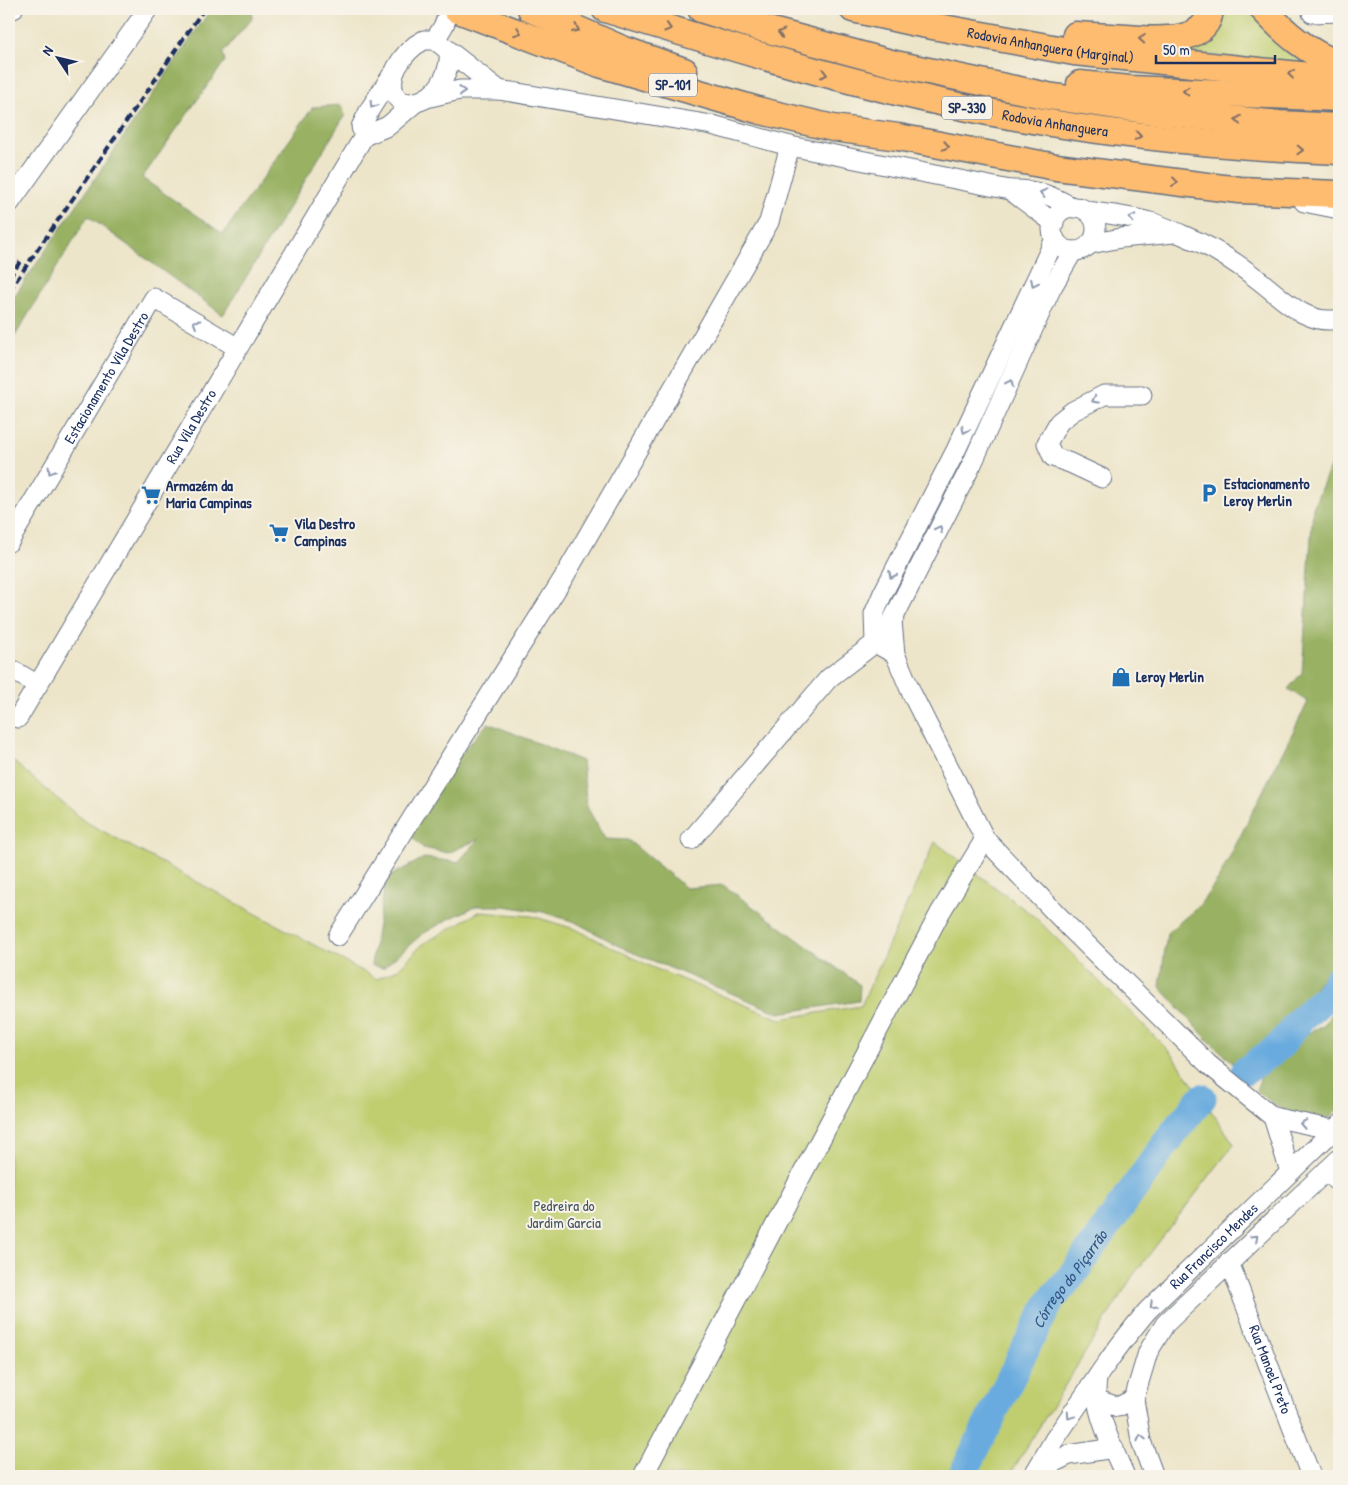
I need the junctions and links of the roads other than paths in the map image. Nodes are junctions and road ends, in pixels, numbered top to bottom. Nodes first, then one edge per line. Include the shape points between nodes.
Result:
1 (13, 9) edge
2 (148, 9) edge
3 (532, 9) edge
4 (605, 9) edge
5 (701, 9) edge
6 (853, 9) edge
7 (1210, 9) edge
8 (1263, 9) edge
9 (9, 10) edge
10 (1339, 12) edge
11 (1312, 13) dead end
12 (916, 23) junction
13 (447, 27) edge
14 (895, 64) junction
15 (1339, 64) edge
16 (392, 76) junction
17 (1339, 79) edge
18 (499, 90) junction
19 (1339, 98) edge
20 (421, 100) junction
21 (1339, 128) edge
22 (364, 136) junction
23 (898, 137) junction
24 (790, 146) junction
25 (1339, 151) edge
26 (1010, 190) junction
27 (1238, 190) junction
28 (1339, 194) edge
29 (9, 204) edge
30 (1080, 209) junction
31 (1339, 209) edge
32 (1054, 231) junction
33 (1175, 233) junction
34 (1090, 244) junction
35 (1073, 251) junction
36 (1339, 319) edge
37 (238, 348) junction
38 (1142, 395) dead end
39 (1102, 478) dead end
40 (9, 542) edge
41 (887, 645) junction
42 (9, 668) edge
43 (38, 685) junction
44 (18, 718) dead end
45 (985, 839) junction
46 (691, 840) dead end
47 (338, 936) dead end
48 (1272, 1117) junction
49 (1337, 1127) edge
50 (1335, 1171) edge
51 (1290, 1172) junction
52 (1229, 1262) junction
53 (1098, 1376) junction
54 (1134, 1399) junction
55 (1098, 1400) junction
56 (1114, 1448) junction
57 (1034, 1474) edge
58 (643, 1476) edge
59 (1125, 1476) edge
60 (1154, 1476) edge
61 (1311, 1476) edge

1 - 9 street
2 - 29 street
3 -> 23 highway via 622,49 714,82
4 -> 25 highway, Rodovia Anhanguera / SP-330 via 822,73 954,105 1150,137
14 -> 5 highway, Rodovia Anhanguera / SP-330
6 - 12 highway, Rodovia Anhanguera (Marginal)
7 -> 12 highway via 1206,23 1196,31 1163,41
8 - 15 highway via 1301,45
10 - 11 street
17 -> 12 highway, Rodovia Anhanguera (Marginal) via 1074,52
13 - 16 street, Rua Vila Destro via 416,44
13 - 18 street
13 - 20 street via 450,59 446,75 436,89
13 -> 23 highway, SP-101 via 600,64 751,108 833,128
19 -> 14 highway via 1130,89
21 -> 14 highway, Rodovia Anhanguera / SP-330 via 1158,112 1048,96
16 - 20 street via 391,87 396,96 406,103
16 -> 22 street, Rua Vila Destro via 361,127
20 -> 18 street via 460,90
18 - 24 street via 712,125
20 - 22 street via 388,126
22 - 37 street, Rua Vila Destro
23 -> 27 highway via 1056,167
24 - 26 street
24 - 47 street via 769,222 564,576
30 -> 26 street via 1052,195 1027,189
26 - 32 street
27 - 28 highway
27 - 31 street
30 - 32 street via 1061,212
33 -> 30 street via 1125,216
30 - 34 street via 1092,216 1096,230
32 - 35 street via 1059,245
32 -> 41 street via 956,450 874,614
33 - 34 street
33 - 36 street via 1226,258 1294,308 1318,319
34 - 35 street
41 -> 35 street via 892,620 972,464 1051,289
37 -> 40 street, Estacionamento Vila Destro via 154,298
37 - 43 street, Rua Vila Destro
38 -> 39 street via 1104,395 1059,422 1047,443 1053,458
41 - 45 street
41 - 46 street via 829,678
42 - 43 street
43 - 44 street, Rua Vila Destro
45 - 48 street via 1208,1064
45 - 58 street via 940,913
49 -> 48 street
48 - 51 street
49 - 51 street, Rua Francisco Mendes
52 -> 50 street, Rua Francisco Mendes
51 -> 53 street, Rua Francisco Mendes via 1147,1311
52 - 54 street, Rua Francisco Mendes via 1166,1324 1148,1352
52 - 61 street, Rua Manoel Preto
53 - 55 street
53 -> 57 street, Rua Francisco Mendes
54 - 55 street via 1118,1407
60 -> 54 street via 1141,1441
55 - 56 street via 1103,1424
56 - 57 street, Rua Francisco Mendes via 1068,1454
56 - 59 street

